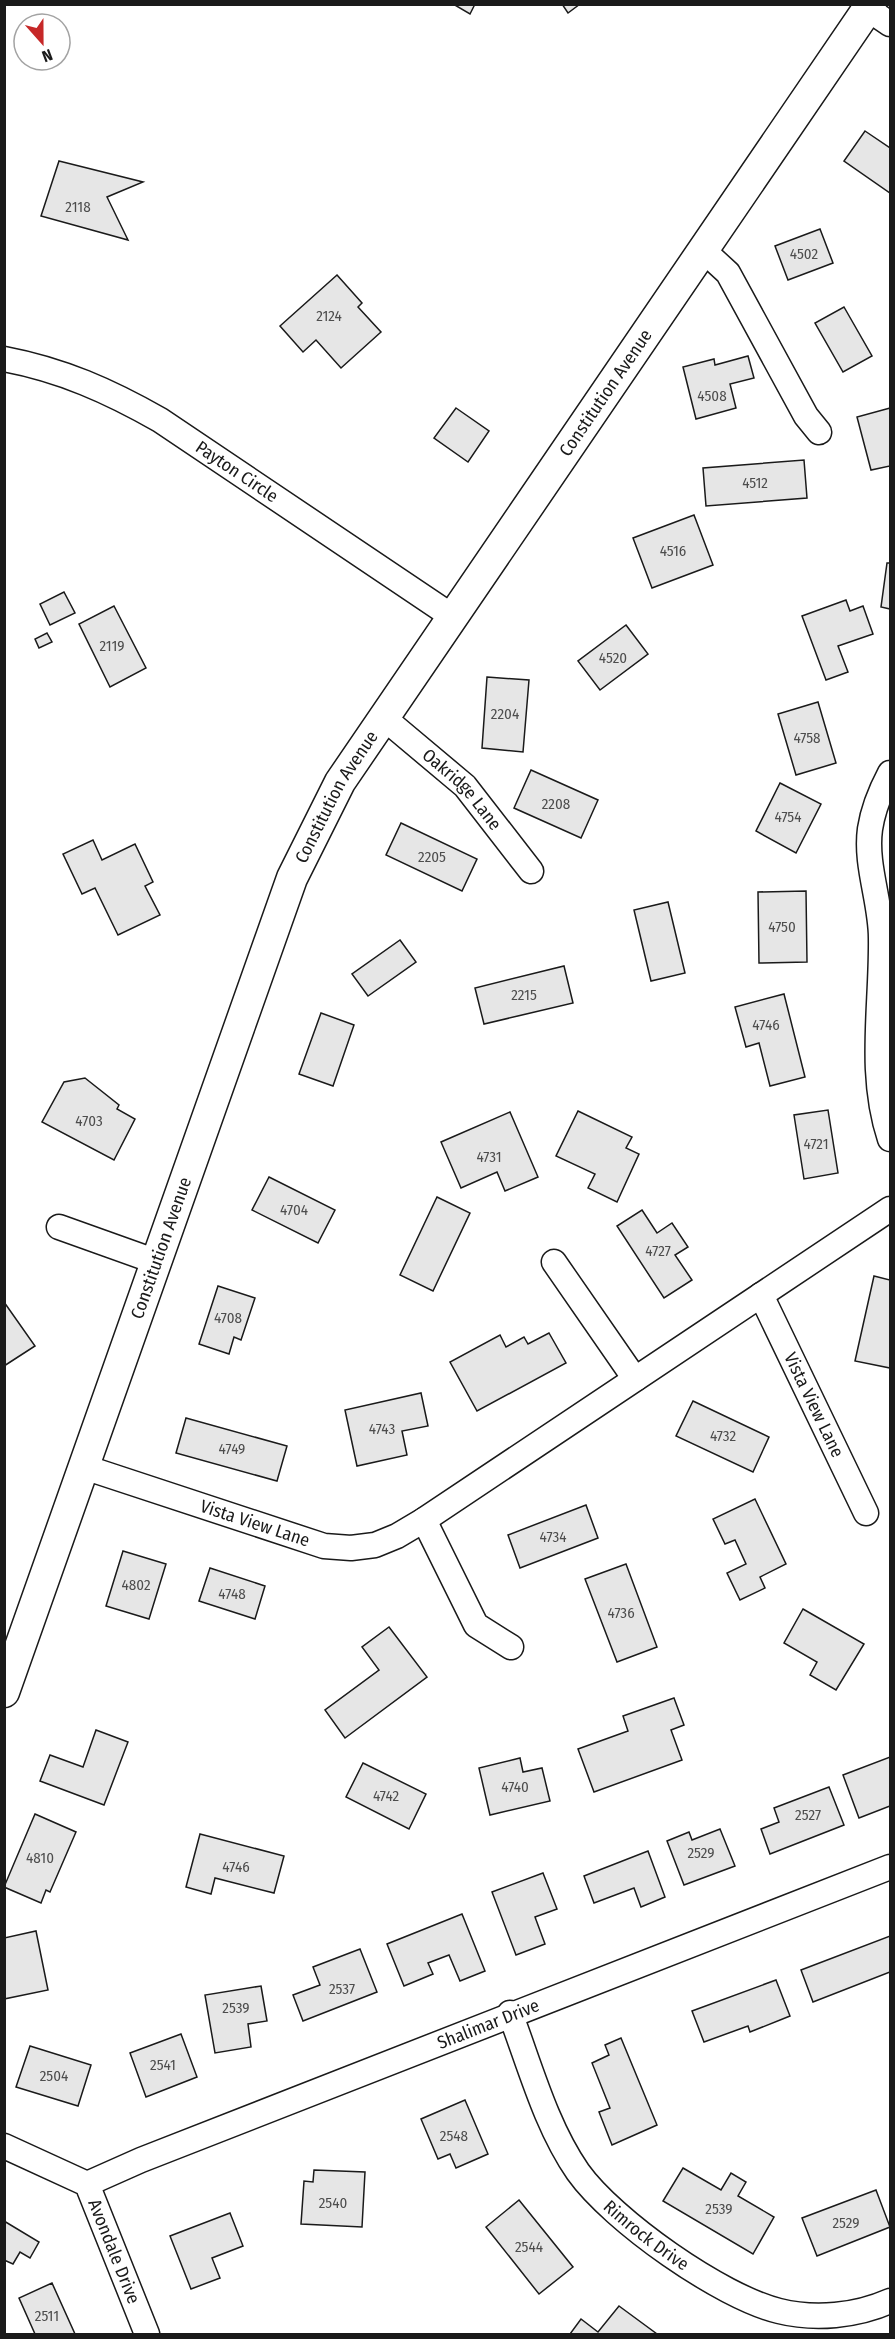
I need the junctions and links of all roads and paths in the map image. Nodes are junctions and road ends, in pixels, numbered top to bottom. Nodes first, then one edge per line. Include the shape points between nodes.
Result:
1 (876, 13) edge
2 (703, 250) junction
3 (4, 359) edge
4 (819, 432) dead end
5 (453, 617) junction
6 (384, 718) junction
7 (891, 773) edge
8 (531, 871) dead end
9 (891, 1139) edge
10 (891, 1209) edge
11 (59, 1227) dead end
12 (157, 1262) junction
13 (554, 1262) dead end
14 (761, 1295) junction
15 (635, 1379) junction
16 (84, 1467) junction
17 (866, 1513) dead end
18 (424, 1520) junction
19 (511, 1647) dead end
20 (8, 1674) edge
21 (891, 1867) edge
22 (510, 2013) junction
23 (4, 2146) edge
24 (87, 2184) junction
25 (891, 2301) edge
26 (147, 2334) edge

1 - 2 main road, Constitution Avenue
2 - 4 street via 728,273 806,416
2 - 5 main road, Constitution Avenue
3 - 5 street, Payton Circle via 70,375 160,420
5 - 6 main road, Constitution Avenue
6 - 8 street, Oakridge Lane via 465,786
6 - 12 main road, Constitution Avenue via 340,782 292,878
7 - 9 street via 877,801 870,830 870,855 881,938 876,1067 883,1116
10 - 14 street, Vista View Lane
11 - 12 street
12 - 16 main road, Constitution Avenue
13 - 15 street
14 - 15 street, Vista View Lane
14 - 17 street, Vista View Lane
15 - 18 street, Vista View Lane
16 - 18 street, Vista View Lane via 324,1546 375,1545
16 - 20 main road, Constitution Avenue
18 - 19 street via 476,1624
21 - 22 street, Shalimar Drive
22 - 24 street, Shalimar Drive
22 - 25 street, Rimrock Drive via 553,2127 574,2166 601,2199 650,2240 734,2293 778,2311 832,2316
23 - 24 street, Avondale Drive
24 - 26 street, Avondale Drive

